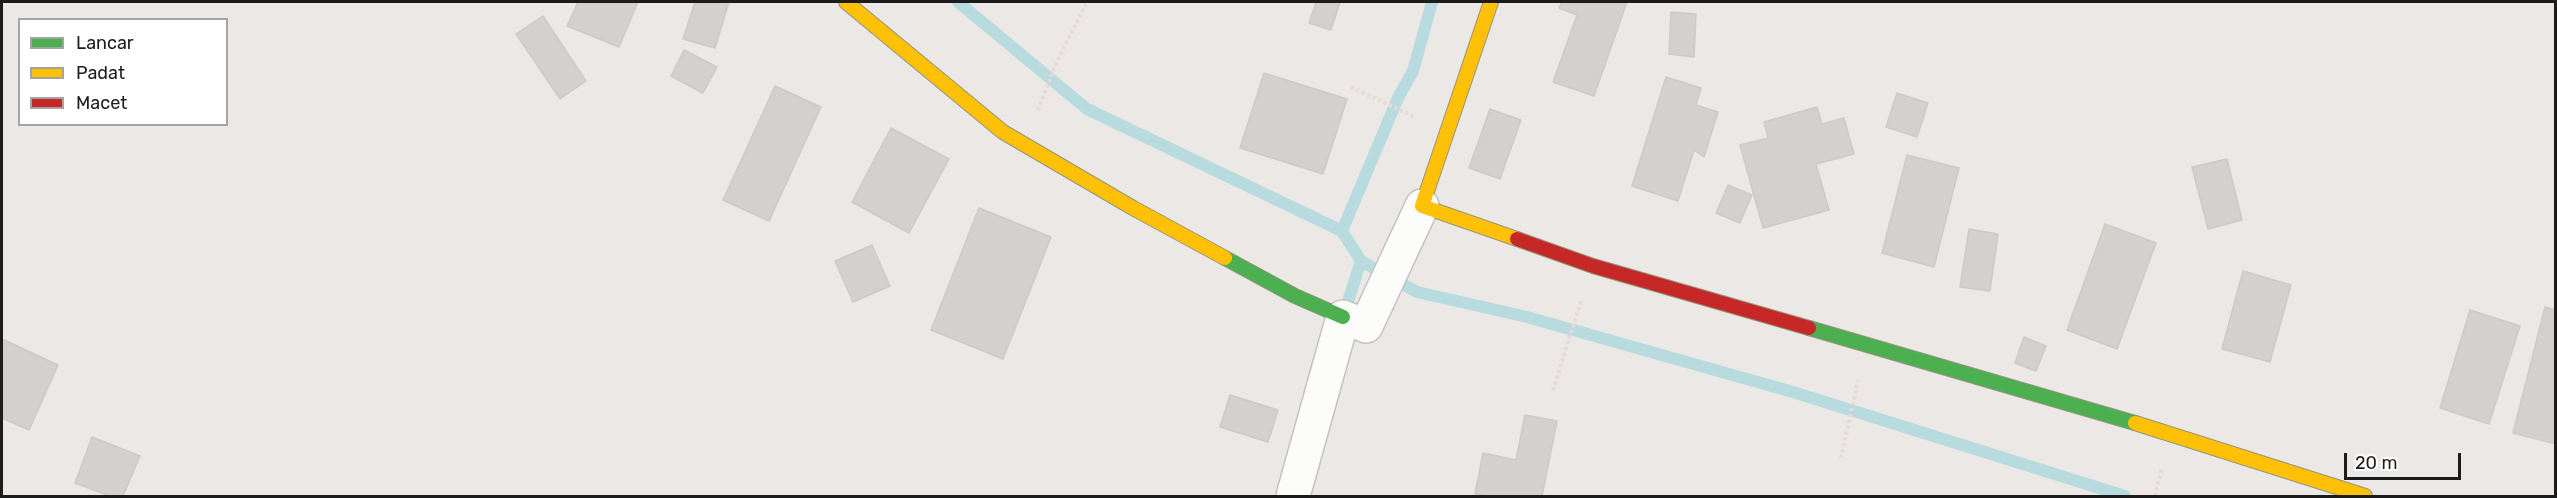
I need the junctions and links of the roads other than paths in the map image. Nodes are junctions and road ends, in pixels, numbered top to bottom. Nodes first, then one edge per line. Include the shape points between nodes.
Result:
1 (846, 2) edge
2 (1491, 2) edge
3 (1422, 206) junction
4 (1343, 317) junction
5 (1293, 496) edge
6 (2365, 496) edge

1 - 4 street via 1003,132 1163,225
2 - 3 street
3 - 4 street via 1366,326
3 - 6 street via 1593,266 2108,414
4 - 5 street

